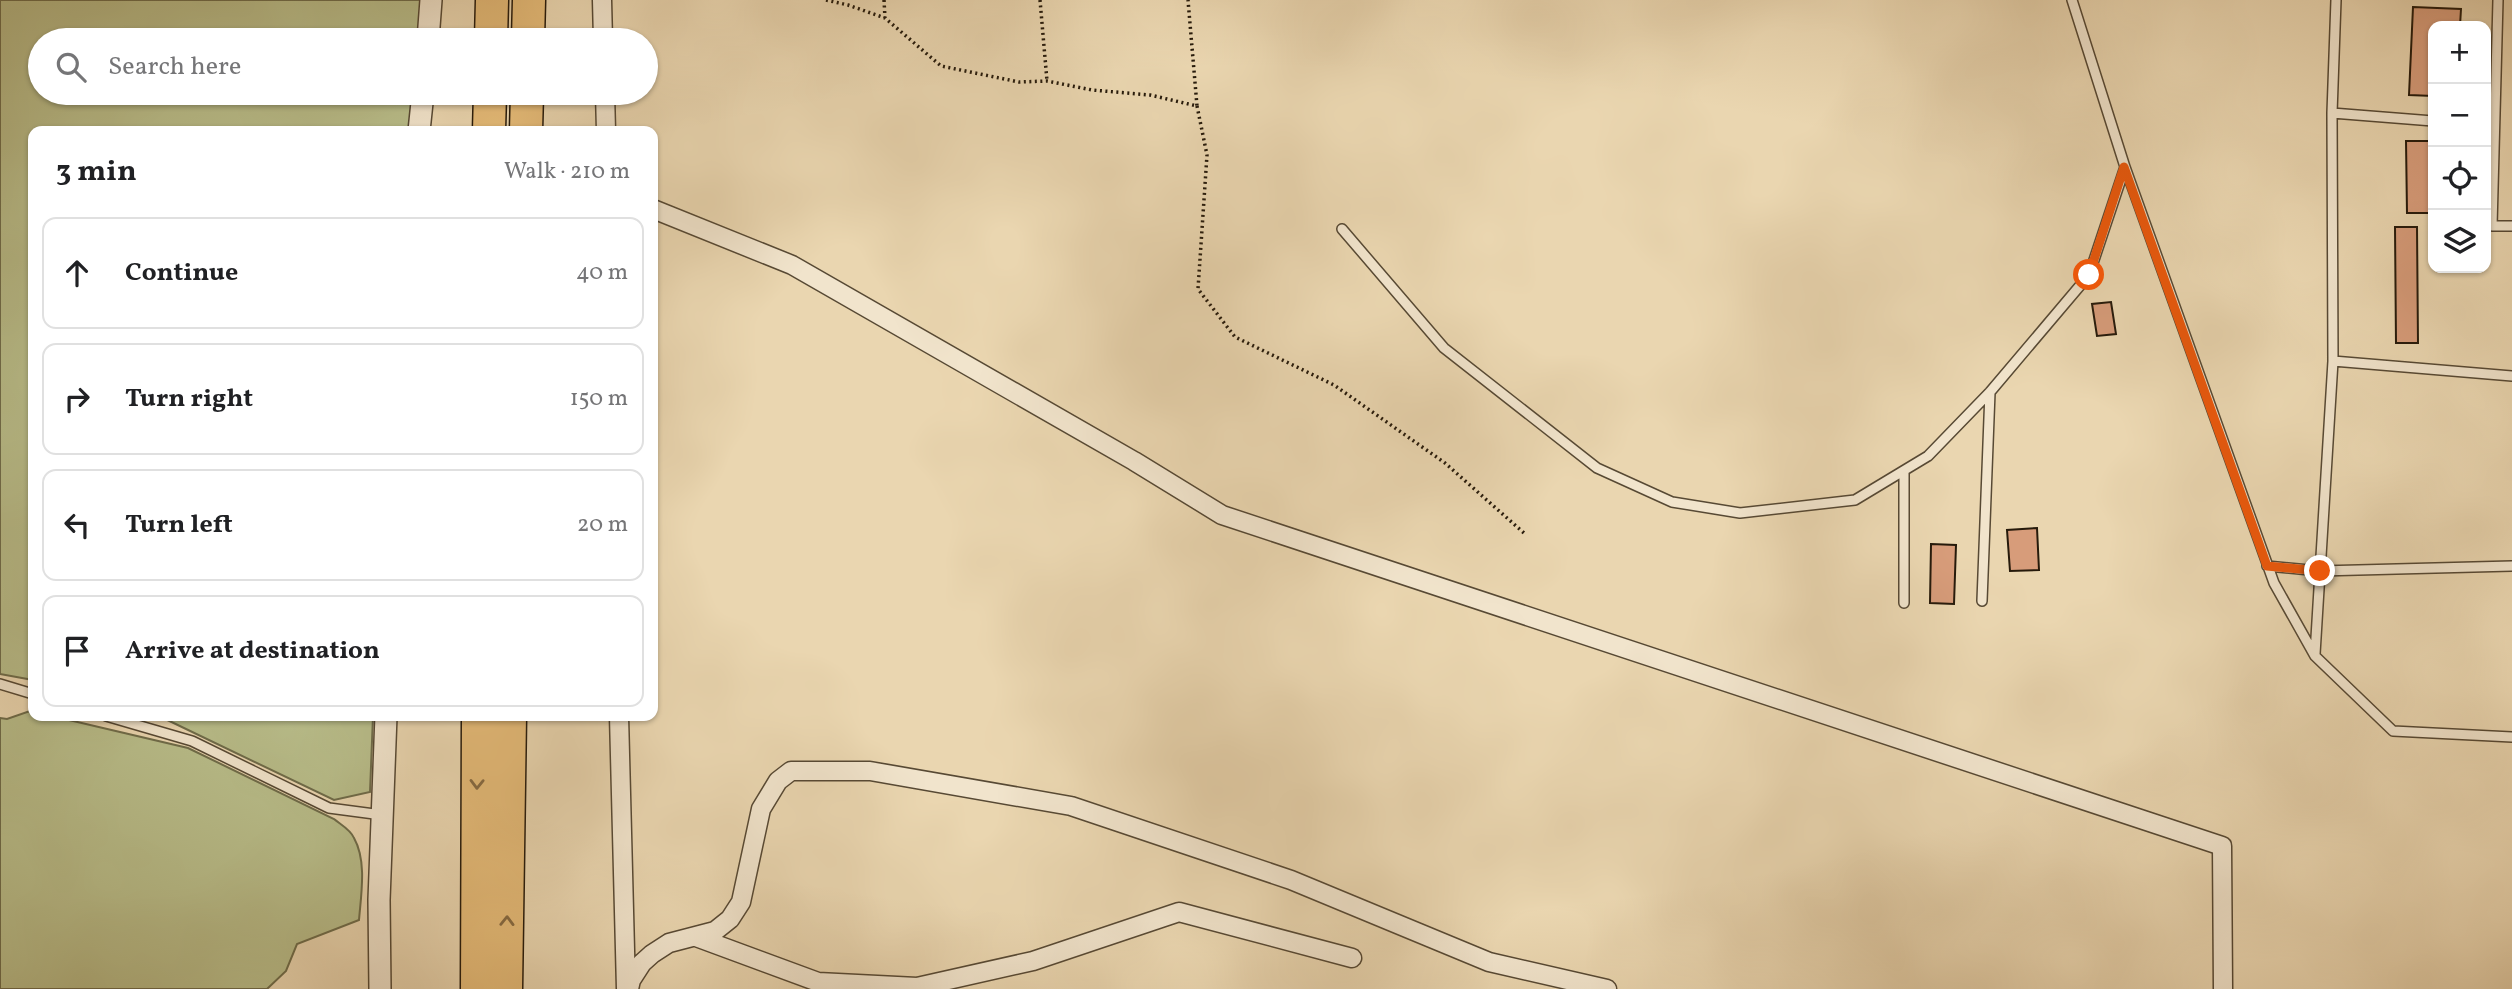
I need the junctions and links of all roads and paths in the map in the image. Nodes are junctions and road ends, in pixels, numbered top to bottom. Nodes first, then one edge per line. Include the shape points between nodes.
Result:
1 (432, 0) edge
2 (492, 0) edge
3 (529, 0) edge
4 (602, 0) edge
5 (826, 0) edge
6 (884, 0) edge
7 (1040, 0) edge
8 (1188, 0) edge
9 (2072, 0) edge
10 (2336, 0) edge
11 (2498, 0) edge
12 (885, 18) junction
13 (429, 28) edge
14 (491, 28) edge
15 (528, 28) edge
16 (603, 28) edge
17 (1048, 81) junction
18 (2491, 98) edge
19 (422, 105) edge
20 (490, 105) edge
21 (527, 105) edge
22 (605, 105) edge
23 (1197, 106) junction
24 (2332, 114) junction
25 (2428, 121) edge
26 (420, 126) edge
27 (489, 126) edge
28 (526, 126) edge
29 (606, 126) edge
30 (2490, 147) edge
31 (2124, 167) junction
32 (658, 211) edge
33 (2512, 226) edge
34 (1342, 229) dead end
35 (2333, 361) junction
36 (2512, 376) edge
37 (1990, 392) junction
38 (1904, 471) junction
39 (1524, 533) dead end
40 (2267, 566) junction
41 (2512, 566) edge
42 (2320, 571) junction
43 (1982, 601) dead end
44 (1904, 603) dead end
45 (2315, 656) junction
46 (0, 684) edge
47 (28, 692) edge
48 (123, 721) edge
49 (386, 721) edge
50 (478, 721) edge
51 (510, 721) edge
52 (620, 721) edge
53 (2512, 737) edge
54 (382, 814) junction
55 (696, 937) junction
56 (1352, 958) dead end
57 (380, 989) edge
58 (477, 989) edge
59 (506, 989) edge
60 (627, 989) edge
61 (1607, 989) edge
62 (2223, 989) edge

1 - 13 street
2 - 14 highway
3 - 15 highway
4 - 16 street
5 - 12 path
6 - 12 path
7 - 17 path
8 - 23 path
9 - 31 lane
10 - 24 lane
11 - 18 lane
12 - 17 path via 941,66 1019,82
17 - 23 path
19 - 26 street
20 - 27 highway
21 - 28 highway
22 - 29 street
23 - 39 path via 1207,155 1198,289 1235,337 1334,385 1445,463
24 - 25 lane
24 - 35 lane
30 - 33 lane via 2492,226
31 - 37 lane via 2089,275
31 - 40 lane
32 - 62 street via 792,265 1222,515 2222,846
34 - 38 lane via 1444,348 1597,468 1672,502 1740,513 1854,500
35 - 36 lane
35 - 42 lane
37 - 38 lane via 1928,456
37 - 43 lane
38 - 44 lane
40 - 42 lane
40 - 45 lane
41 - 42 lane
42 - 45 lane
45 - 53 lane via 2393,731
46 - 47 lane
48 - 54 lane via 192,741 328,808
49 - 54 street
50 -> 58 highway
59 -> 51 highway
52 - 60 street
54 - 57 street
55 - 56 street via 818,982 917,987 1033,961 1179,912
55 - 60 street via 669,943 652,954
55 - 61 street via 715,931 741,902 761,809 778,781 791,771 870,771 1072,806 1291,880 1489,962

